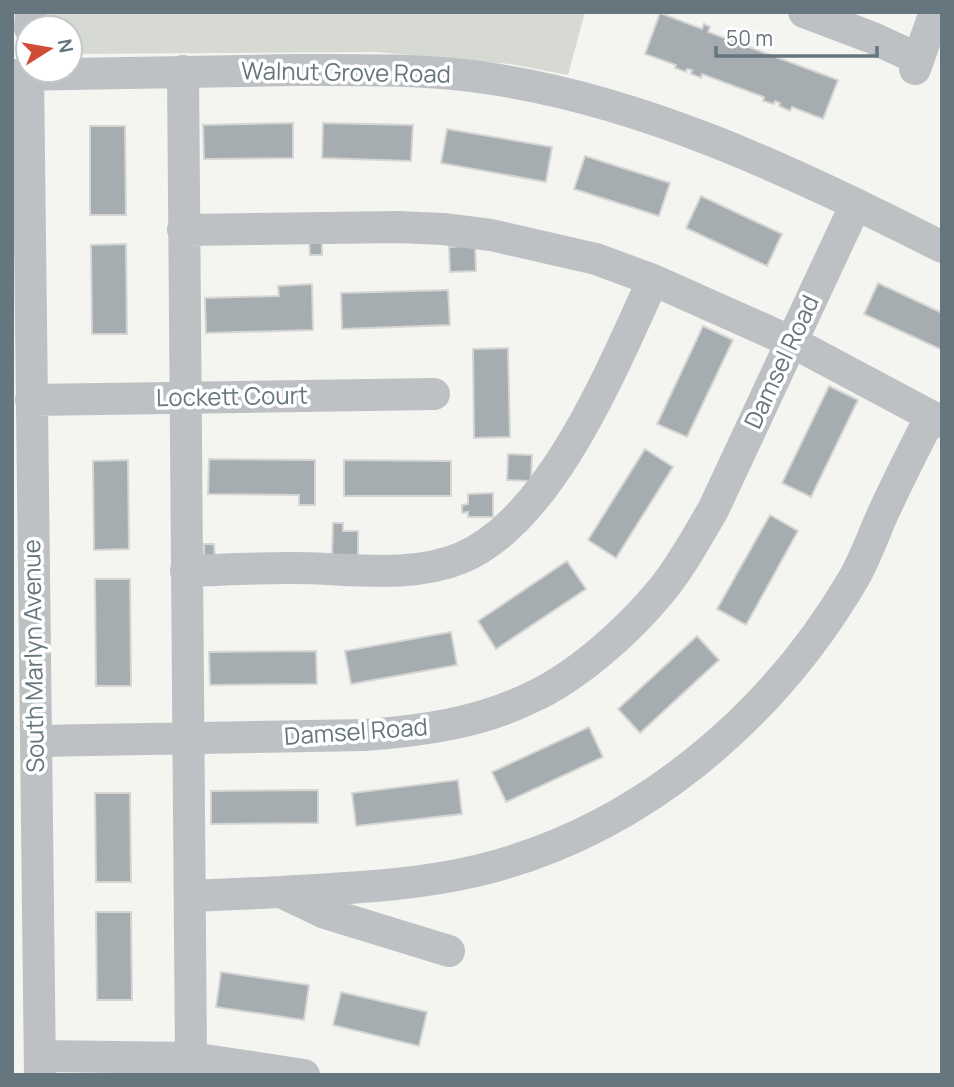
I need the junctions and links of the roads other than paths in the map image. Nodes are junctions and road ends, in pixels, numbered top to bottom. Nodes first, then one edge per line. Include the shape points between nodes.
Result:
1 (804, 12) edge
2 (935, 15) edge
3 (183, 71) junction
4 (84, 73) edge
5 (23, 84) edge
6 (856, 204) junction
7 (183, 230) junction
8 (942, 247) edge
9 (653, 279) junction
10 (792, 342) junction
11 (434, 394) dead end
12 (184, 397) junction
13 (30, 400) junction
14 (936, 419) edge
15 (186, 571) junction
16 (188, 739) junction
17 (36, 741) junction
18 (281, 892) junction
19 (191, 896) junction
20 (449, 951) dead end
21 (191, 1058) junction
22 (40, 1065) edge
23 (304, 1075) edge

1 - 2 street via 873,38 916,64
3 - 4 street, Walnut Grove Road
3 - 6 street, Walnut Grove Road via 402,69 518,83 695,133
3 - 7 street
5 - 13 street, South Marlyn Avenue
6 - 8 street, Walnut Grove Road
6 - 10 street, Damsel Road
7 - 9 street via 443,229 596,259
7 - 12 street
9 - 10 street
9 - 15 street via 571,449 536,496 488,543 460,558 401,569
10 - 14 street
10 - 16 street, Damsel Road via 713,510 663,589 562,680 495,712 406,732
11 - 12 street, Lockett Court
12 - 13 street, Lockett Court
12 - 15 street
13 - 17 street, South Marlyn Avenue
14 - 18 street via 831,613 773,690 664,788 586,833 479,871 419,882
15 - 16 street
16 - 17 street, Damsel Road
16 - 19 street
17 - 22 street, South Marlyn Avenue
18 - 19 street
18 - 20 street via 325,913
19 - 21 street
21 - 22 street
21 - 23 street

